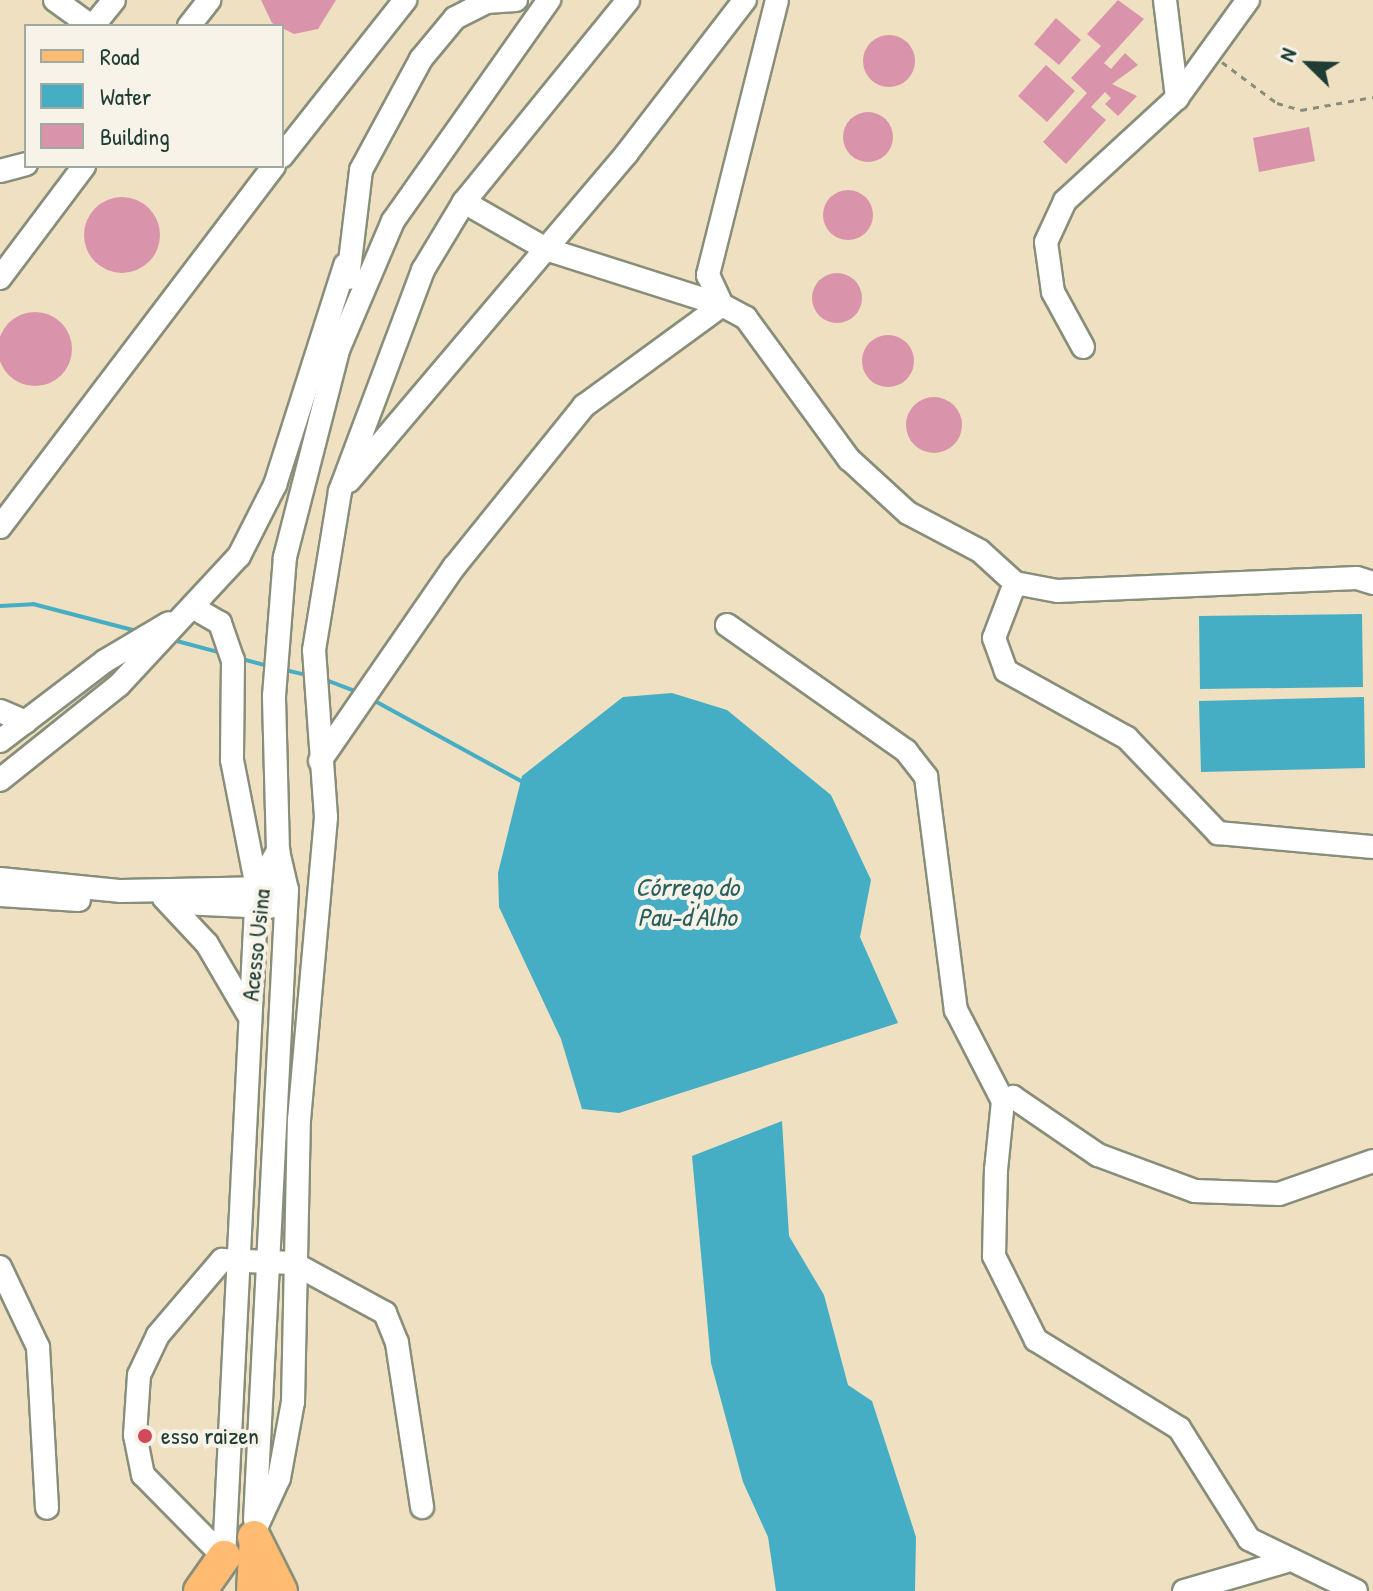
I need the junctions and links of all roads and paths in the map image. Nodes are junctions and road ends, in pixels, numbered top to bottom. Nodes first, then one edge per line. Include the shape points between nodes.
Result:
1 (55, 0) edge
2 (114, 0) edge
3 (209, 0) edge
4 (405, 0) edge
5 (516, 0) edge
6 (549, 0) edge
7 (628, 0) edge
8 (745, 0) edge
9 (777, 0) edge
10 (1165, 0) edge
11 (1248, 0) edge
12 (476, 4) edge
13 (532, 23) junction
14 (89, 24) edge
15 (94, 24) edge
16 (191, 24) edge
17 (1209, 53) junction
18 (1373, 97) edge
19 (1177, 98) junction
20 (284, 153) edge
21 (24, 165) edge
22 (82, 168) edge
23 (272, 168) edge
24 (0, 171) edge
25 (464, 202) junction
26 (546, 249) junction
27 (345, 265) junction
28 (0, 278) edge
29 (722, 305) junction
30 (356, 308) junction
31 (1083, 347) dead end
32 (340, 491) junction
33 (259, 525) junction
34 (0, 527) edge
35 (287, 549) junction
36 (1015, 583) junction
37 (1373, 583) edge
38 (194, 608) junction
39 (727, 625) dead end
40 (157, 636) junction
41 (0, 711) edge
42 (26, 722) junction
43 (0, 741) edge
44 (320, 761) junction
45 (0, 780) edge
46 (1373, 847) edge
47 (278, 851) junction
48 (0, 879) edge
49 (0, 895) edge
50 (164, 896) junction
51 (257, 897) junction
52 (298, 899) junction
53 (249, 1015) junction
54 (1003, 1101) junction
55 (244, 1119) junction
56 (299, 1120) junction
57 (275, 1121) junction
58 (1373, 1161) edge
59 (241, 1256) junction
60 (270, 1258) junction
61 (293, 1263) junction
62 (0, 1267) edge
63 (422, 1507) dead end
64 (47, 1508) dead end
65 (254, 1534) junction
66 (224, 1557) junction
67 (1284, 1562) junction
68 (200, 1591) edge
69 (223, 1591) edge
70 (251, 1591) edge
71 (281, 1591) edge
72 (1184, 1591) edge
73 (1356, 1591) edge

1 - 14 street
2 - 15 street
3 - 16 street
4 - 20 street
5 - 12 street
5 - 13 street
6 - 13 street
7 - 25 street
8 - 26 street
9 - 29 street via 711,254 708,275
10 - 19 street
11 - 17 street
12 - 27 street via 455,18 421,59 361,170
13 - 30 street via 393,221
17 - 18 path via 1277,103 1301,110
17 - 19 street
19 - 31 street via 1065,201 1046,242 1053,292
21 - 24 street
22 - 28 street
23 - 34 street
25 - 26 street
25 - 32 street via 423,270
26 - 29 street
26 - 32 street
27 - 30 street
27 - 33 street
29 - 36 street via 746,318 849,459 908,513 980,551
29 - 44 street via 584,406 472,543
30 - 35 street
32 - 44 street via 314,650
33 - 35 street
33 - 38 street
35 - 47 street via 275,667
36 - 37 street via 1057,591 1357,578
36 - 46 street via 994,638 1006,671 1127,738 1218,833
38 - 40 street
38 - 51 street via 220,623 230,653 232,760
39 - 54 street via 906,751 926,777 956,1010
40 - 42 street
40 - 45 street
41 - 42 street
42 - 43 street
44 - 52 street via 326,817
47 - 51 street, Acesso Usina
47 - 52 street, Acesso Usina
48 - 50 street
49 - 50 street
50 - 51 street
50 - 53 street via 207,944
51 - 52 street
51 - 53 street, Acesso Usina
52 - 56 street
52 - 57 street, Acesso Usina
53 - 55 street, Acesso Usina
54 - 58 street via 1013,1097 1098,1155 1221,1195 1279,1194
54 - 67 street via 994,1256 1036,1340 1179,1428 1249,1539
55 - 57 street
55 - 59 street, Acesso Usina
56 - 57 street
56 - 61 street
57 - 60 street, Acesso Usina
59 - 60 street
59 - 66 street, Acesso Usina
59 - 66 street via 222,1260 180,1304 158,1335 135,1397 143,1475
60 - 61 street
60 - 65 street, Acesso Usina
61 - 63 street via 385,1313 397,1343
61 - 65 street via 293,1402 279,1478
62 - 64 street via 38,1347
65 - 70 main road, Acesso Usina
65 - 71 highway
66 - 68 highway
66 - 69 main road, Acesso Usina
67 - 72 street
67 - 73 street

